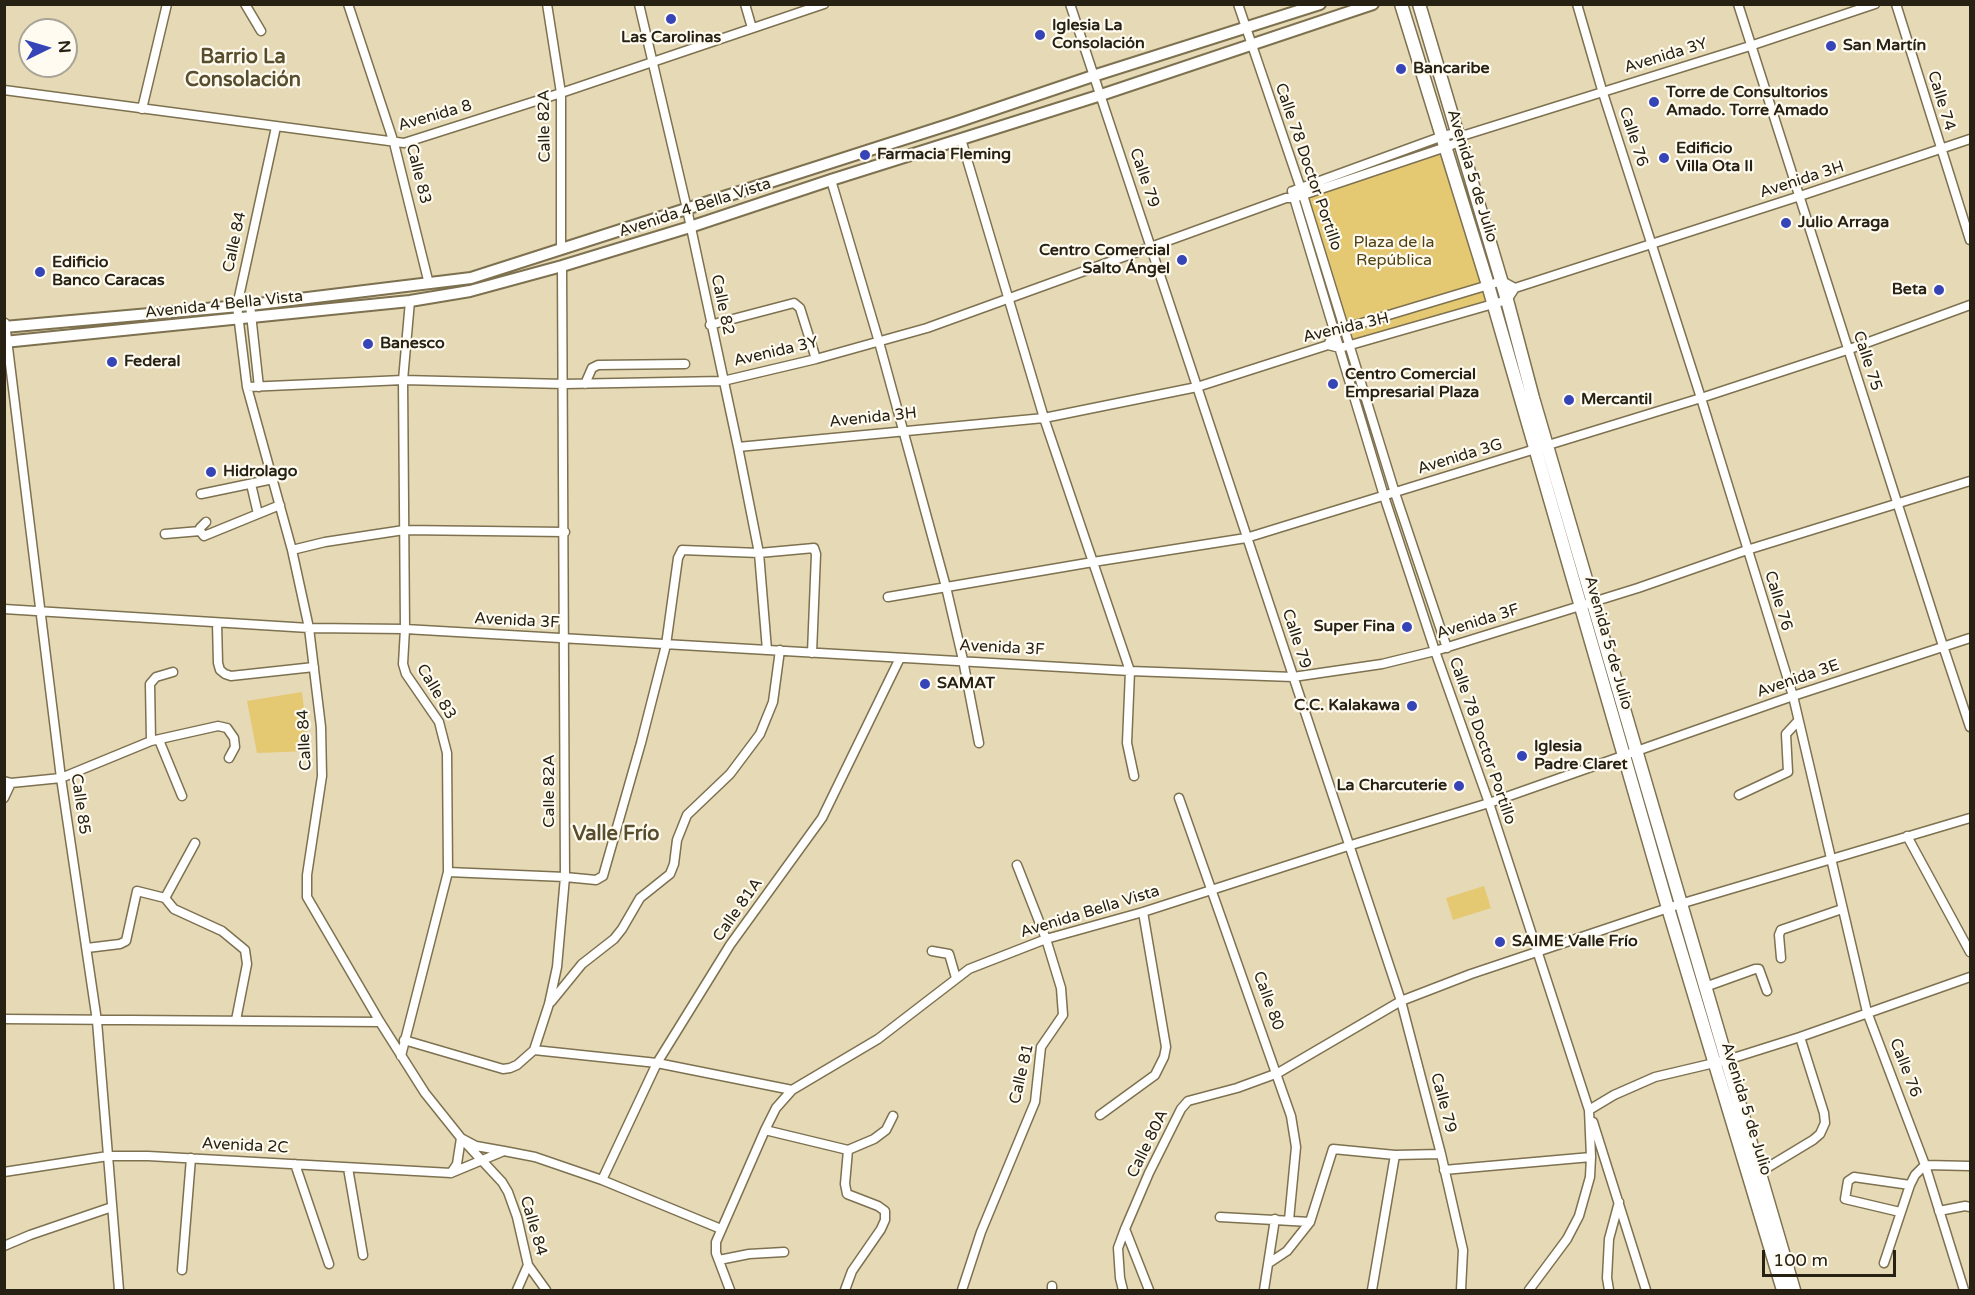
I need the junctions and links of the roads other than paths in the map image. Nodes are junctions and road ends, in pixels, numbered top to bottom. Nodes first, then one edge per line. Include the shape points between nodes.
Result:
1 (167, 4) edge
2 (245, 4) edge
3 (348, 4) edge
4 (547, 4) edge
5 (639, 4) edge
6 (745, 4) edge
7 (824, 4) edge
8 (1070, 4) edge
9 (1238, 4) edge
10 (1320, 4) edge
11 (1373, 4) edge
12 (1401, 4) edge
13 (1419, 4) edge
14 (1577, 4) edge
15 (1738, 4) edge
16 (1875, 4) edge
17 (1896, 4) edge
18 (1245, 27) junction
19 (752, 28) junction
20 (261, 31) dead end
21 (1250, 44) junction
22 (1750, 46) junction
23 (653, 60) junction
24 (1093, 75) junction
25 (4, 90) edge
26 (1602, 90) junction
27 (561, 93) junction
28 (1101, 95) junction
29 (142, 109) junction
30 (276, 127) junction
31 (1460, 136) junction
32 (961, 139) junction
33 (1971, 139) edge
34 (1444, 142) junction
35 (394, 143) junction
36 (1941, 149) junction
37 (1371, 162) junction
38 (1374, 171) junction
39 (831, 180) junction
40 (1295, 194) junction
41 (1800, 196) junction
42 (687, 209) junction
43 (690, 227) junction
44 (1971, 240) edge
45 (1652, 244) junction
46 (561, 248) junction
47 (1152, 248) junction
48 (562, 266) junction
49 (1502, 281) junction
50 (429, 284) junction
51 (1488, 285) junction
52 (1515, 288) junction
53 (1007, 299) junction
54 (1508, 300) junction
55 (410, 301) junction
56 (1494, 304) junction
57 (250, 305) junction
58 (1971, 305) edge
59 (237, 306) junction
60 (252, 318) junction
61 (237, 320) junction
62 (4, 323) edge
63 (710, 325) junction
64 (5, 327) edge
65 (1345, 328) junction
66 (1335, 331) junction
67 (6, 341) edge
68 (879, 342) junction
69 (1328, 345) junction
70 (1350, 345) junction
71 (1340, 348) junction
72 (1848, 350) junction
73 (816, 359) junction
74 (685, 364) dead end
75 (403, 380) junction
76 (723, 381) junction
77 (564, 384) junction
78 (585, 384) junction
79 (247, 387) junction
80 (259, 387) junction
81 (1197, 387) junction
82 (1701, 398) junction
83 (1044, 418) junction
84 (904, 430) junction
85 (738, 447) junction
86 (1541, 448) junction
87 (273, 479) junction
88 (1971, 481) edge
89 (251, 484) junction
90 (1395, 493) junction
91 (201, 494) dead end
92 (1384, 496) junction
93 (1899, 504) junction
94 (280, 505) junction
95 (258, 514) junction
96 (207, 522) dead end
97 (404, 530) junction
98 (200, 531) junction
99 (565, 532) junction
100 (165, 534) dead end
101 (1246, 538) junction
102 (292, 550) junction
103 (1747, 550) junction
104 (759, 553) junction
105 (1093, 562) junction
106 (946, 587) junction
107 (888, 597) dead end
108 (1592, 602) junction
109 (1580, 606) junction
110 (4, 609) edge
111 (40, 612) junction
112 (217, 623) junction
113 (309, 628) junction
114 (405, 629) junction
115 (565, 638) junction
116 (1971, 638) edge
117 (666, 645) junction
118 (1943, 646) junction
119 (1447, 648) junction
120 (767, 650) junction
121 (780, 650) junction
122 (1435, 651) junction
123 (812, 653) junction
124 (900, 658) junction
125 (963, 660) junction
126 (314, 667) junction
127 (1130, 671) junction
128 (173, 672) dead end
129 (1293, 677) junction
130 (1793, 696) junction
131 (1798, 721) junction
132 (1971, 727) edge
133 (155, 740) junction
134 (979, 743) dead end
135 (1637, 752) junction
136 (1624, 757) junction
137 (229, 758) dead end
138 (1134, 776) dead end
139 (61, 778) junction
140 (8, 782) edge
141 (1739, 795) dead end
142 (182, 796) dead end
143 (4, 798) edge
144 (1179, 798) dead end
145 (1489, 803) junction
146 (1971, 818) edge
147 (1907, 836) junction
148 (195, 843) dead end
149 (1348, 846) junction
150 (1830, 859) junction
151 (1017, 865) dead end
152 (448, 872) junction
153 (566, 877) junction
154 (1212, 890) junction
155 (165, 898) junction
156 (1674, 906) junction
157 (1842, 909) junction
158 (1143, 912) junction
159 (1046, 939) junction
160 (87, 948) junction
161 (932, 951) dead end
162 (1538, 952) junction
163 (1971, 952) edge
164 (1781, 958) dead end
165 (1971, 977) edge
166 (956, 978) junction
167 (1705, 987) junction
168 (1767, 991) dead end
169 (1401, 1001) junction
170 (549, 1004) junction
171 (1867, 1012) junction
172 (4, 1019) edge
173 (236, 1020) junction
174 (97, 1021) junction
175 (380, 1022) junction
176 (1800, 1037) junction
177 (404, 1040) junction
178 (534, 1050) junction
179 (401, 1056) junction
180 (1721, 1061) junction
181 (657, 1063) junction
182 (1278, 1073) junction
183 (792, 1090) junction
184 (1589, 1110) junction
185 (1100, 1114) dead end
186 (893, 1116) dead end
187 (765, 1130) junction
188 (461, 1138) junction
189 (848, 1150) junction
190 (504, 1151) junction
191 (1441, 1154) junction
192 (1395, 1155) junction
193 (108, 1156) junction
194 (1592, 1157) junction
195 (191, 1158) junction
196 (482, 1160) junction
197 (295, 1164) junction
198 (1925, 1166) junction
199 (1971, 1166) edge
200 (348, 1168) junction
201 (1444, 1170) junction
202 (4, 1172) edge
203 (1760, 1172) junction
204 (451, 1173) junction
205 (602, 1180) junction
206 (1910, 1185) junction
207 (1619, 1202) junction
208 (112, 1207) junction
209 (1971, 1207) edge
210 (1939, 1211) junction
211 (1900, 1212) junction
212 (1220, 1217) dead end
213 (1275, 1219) junction
214 (1289, 1220) junction
215 (1310, 1222) junction
216 (721, 1229) junction
217 (1125, 1229) junction
218 (4, 1246) edge
219 (784, 1252) dead end
220 (363, 1255) dead end
221 (719, 1260) junction
222 (1269, 1263) junction
223 (1884, 1263) dead end
224 (329, 1264) dead end
225 (528, 1266) junction
226 (182, 1270) dead end
227 (119, 1290) edge
228 (517, 1290) edge
229 (546, 1290) edge
230 (730, 1290) edge
231 (846, 1290) edge
232 (962, 1290) edge
233 (1124, 1290) edge
234 (1149, 1290) edge
235 (1264, 1290) edge
236 (1372, 1290) edge
237 (1461, 1290) edge
238 (1528, 1290) edge
239 (1610, 1290) edge
240 (1646, 1290) edge
241 (1783, 1290) edge
242 (1794, 1290) edge
243 (1964, 1290) edge

1 - 29 street
2 - 20 street
3 - 35 street, Calle 83
4 - 27 street, Calle 82A
5 - 23 street, Calle 82
6 - 19 street
7 - 19 street, Avenida 8
8 - 24 street, Calle 79
9 - 18 street, Calle 78 Doctor Portillo
10 - 18 street, Avenida 4 Bella Vista
11 - 21 street, Avenida 4 Bella Vista
12 - 34 main road, Avenida 5 de Julio
13 - 31 main road, Avenida 5 de Julio
14 - 26 street, Calle 76
15 - 22 street, Calle 75
16 - 22 street, Avenida 3Y
17 - 36 street, Calle 74
18 - 21 street, Calle 78 Doctor Portillo
18 - 24 street, Avenida 4 Bella Vista
19 - 23 street, Avenida 8
21 - 28 street, Avenida 4 Bella Vista
21 - 40 street, Calle 78 Doctor Portillo
22 - 26 street, Avenida 3Y
22 - 41 street, Calle 75
23 - 27 street, Avenida 8
23 - 42 street, Calle 82
24 - 28 street, Calle 79
24 - 42 street, Avenida 4 Bella Vista
25 - 29 street, Avenida 8
26 - 31 street, Avenida 3Y
26 - 45 street, Calle 76
27 - 35 street, Avenida 8
27 - 46 street, Calle 82A
28 - 32 street, Avenida 4 Bella Vista
28 - 47 street, Calle 79
29 - 30 street, Avenida 8
30 - 35 street, Avenida 8
30 - 59 street, Calle 84
31 - 34 street, Avenida 3Y
31 - 49 main road, Avenida 5 de Julio
32 - 39 street, Avenida 4 Bella Vista
32 - 53 street
33 - 36 street, Avenida 3H
34 - 37 street, Avenida 3Y
34 - 38 street, Avenida 3Y
34 - 51 main road, Avenida 5 de Julio
35 - 50 street, Calle 83
36 - 41 street, Avenida 3H
36 - 44 street, Calle 74
37 - 38 street
37 - 40 street, Avenida 3Y
38 - 40 street, Avenida 3Y
39 - 43 street, Avenida 4 Bella Vista
39 - 68 street
40 - 47 street, Avenida 3Y
40 - 65 street, Calle 78 Doctor Portillo
40 - 66 street, Calle 78 Doctor Portillo
41 - 45 street, Avenida 3H
41 - 72 street, Calle 75
42 - 43 street, Calle 82
42 - 46 street, Avenida 4 Bella Vista
43 - 48 street, Avenida 4 Bella Vista
43 - 63 street, Calle 82
45 - 52 street, Avenida 3H
45 - 82 street, Calle 76
46 - 50 street, Avenida 4 Bella Vista via 471,278
47 - 53 street, Avenida 3Y
47 - 81 street, Calle 79
48 - 55 street, Avenida 4 Bella Vista via 470,291
48 - 77 street, Calle 82A
49 - 51 street
49 - 52 street
49 - 54 main road, Avenida 5 de Julio
50 - 57 street, Avenida 4 Bella Vista
51 - 56 main road, Avenida 5 de Julio
51 - 65 street
52 - 54 street
53 - 68 street, Avenida 3Y
53 - 83 street
54 - 56 street, Avenida 3H
54 - 86 main road, Avenida 5 de Julio
55 - 60 street, Avenida 4 Bella Vista
55 - 75 street, Calle 83
56 - 70 street, Avenida 3H
56 - 86 main road, Avenida 5 de Julio
57 - 59 street, Avenida 4 Bella Vista
57 - 60 street
58 - 72 street, Avenida 3G
59 - 61 street, Calle 84
59 - 64 street, Avenida 4 Bella Vista
60 - 61 street, Avenida 4 Bella Vista
60 - 80 street
61 - 67 street, Avenida 4 Bella Vista
61 - 79 street, Calle 84
62 - 64 street, Calle 85
63 - 73 street via 794,303 800,308
63 - 76 street, Calle 82
64 - 67 street, Calle 85
65 - 66 street
65 - 70 street, Calle 78 Doctor Portillo
66 - 69 street
66 - 71 street, Calle 78 Doctor Portillo
67 - 111 street, Calle 85
68 - 73 street, Avenida 3Y
68 - 84 street
69 - 71 street, Avenida 3H
69 - 81 street, Avenida 3H
70 - 71 street, Avenida 3H
70 - 90 street, Calle 78 Doctor Portillo
71 - 92 street, Calle 78 Doctor Portillo
72 - 82 street, Avenida 3G
72 - 93 street, Calle 75
73 - 76 street, Avenida 3Y
74 - 78 street via 598,364
75 - 77 street, Avenida 3Y
75 - 80 street, Avenida 3Y
75 - 97 street, Calle 83
76 - 78 street, Avenida 3Y
76 - 85 street, Calle 82
77 - 78 street, Avenida 3Y
77 - 99 street, Calle 82A
79 - 80 street, Avenida 3Y
79 - 87 street, Calle 84
81 - 83 street, Avenida 3H
81 - 101 street, Calle 79
82 - 86 street, Avenida 3G
82 - 103 street, Calle 76
83 - 84 street, Avenida 3H
83 - 105 street
84 - 85 street, Avenida 3H
84 - 106 street
85 - 104 street, Calle 82
86 - 90 street, Avenida 3G
86 - 108 main road, Avenida 5 de Julio
86 - 109 main road, Avenida 5 de Julio
87 - 89 street
87 - 94 street, Calle 84
88 - 93 street, Avenida 3F
89 - 91 street
89 - 95 street
90 - 92 street, Avenida 3G
90 - 119 street, Calle 78 Doctor Portillo
92 - 101 street, Avenida 3G
92 - 122 street, Calle 78 Doctor Portillo
93 - 103 street, Avenida 3F
93 - 118 street, Calle 75
94 - 95 street
94 - 102 street, Calle 84
95 - 98 street via 206,536
96 - 98 street
97 - 99 street
97 - 102 street
97 - 114 street, Calle 83
98 - 100 street
99 - 115 street, Calle 82A
101 - 105 street, Avenida 3G
101 - 129 street, Calle 79
102 - 113 street, Calle 84
103 - 108 street, Avenida 3F
103 - 130 street, Calle 76
104 - 117 street via 682,550
104 - 120 street, Calle 82
104 - 123 street via 811,547 815,550
105 - 106 street, Avenida 3G
105 - 127 street
106 - 107 street, Avenida 3G
106 - 125 street
108 - 109 street, Avenida 3F
108 - 135 main road, Avenida 5 de Julio
109 - 119 street, Avenida 3F
109 - 136 main road, Avenida 5 de Julio
110 - 111 street, Avenida 3F
111 - 112 street, Avenida 3F
111 - 139 street, Calle 85
112 - 113 street, Avenida 3F
112 - 126 street via 218,663 225,674
113 - 114 street, Avenida 3F
113 - 126 street, Calle 84
114 - 115 street, Avenida 3F
114 - 152 street, Calle 83 via 404,669 439,723 447,753
115 - 117 street, Avenida 3F
115 - 153 street, Calle 82A
116 - 118 street, Avenida 3E
117 - 120 street, Avenida 3F
117 - 153 street via 603,876 596,880
118 - 130 street, Avenida 3E
118 - 132 street, Calle 75
119 - 122 street, Avenida 3F
120 - 121 street, Avenida 3F
121 - 123 street, Avenida 3F
121 - 170 street via 773,702 760,734 730,774 687,814 670,874 640,898 614,939 582,964
122 - 129 street, Avenida 3F via 1382,664
122 - 145 street, Calle 78 Doctor Portillo
123 - 124 street, Avenida 3F
124 - 125 street, Avenida 3F
124 - 181 street, Calle 81A via 822,818 744,924
125 - 127 street, Avenida 3F
125 - 134 street
126 - 175 street, Calle 84 via 322,776 307,897
127 - 129 street, Avenida 3F
127 - 138 street via 1127,743
128 - 133 street via 156,677 150,684
129 - 149 street, Calle 79
130 - 131 street, Calle 76
130 - 135 street, Avenida 3E
131 - 141 street via 1786,734 1788,772
131 - 150 street, Calle 76
133 - 137 street via 218,726 227,728 235,747
133 - 139 street
133 - 142 street
135 - 136 street, Avenida Bella Vista
135 - 156 main road, Avenida 5 de Julio
136 - 145 street, Avenida Bella Vista
136 - 156 main road, Avenida 5 de Julio
139 - 140 street
139 - 160 street, Calle 85
140 - 143 street
144 - 154 street, Calle 80
145 - 149 street, Avenida Bella Vista
145 - 162 street, Calle 78 Doctor Portillo
146 - 147 street, Calle 80A
147 - 150 street, Calle 80A
147 - 163 street
148 - 155 street
149 - 154 street, Avenida Bella Vista
149 - 169 street, Calle 79
150 - 156 street, Calle 80A
150 - 157 street, Calle 76
151 - 159 street, Calle 81
152 - 153 street
152 - 177 street, Calle 83
153 - 170 street, Calle 82A via 557,967
154 - 158 street, Avenida Bella Vista
154 - 182 street, Calle 80
155 - 160 street via 137,891 126,941
155 - 173 street via 174,909 222,931 245,950 247,964
156 - 162 street, Calle 80A
156 - 167 main road, Avenida 5 de Julio
156 - 180 main road, Avenida 5 de Julio
157 - 164 street via 1781,930
157 - 171 street, Calle 76
158 - 159 street, Avenida Bella Vista
158 - 185 street via 1166,1047 1164,1057 1155,1075
159 - 166 street, Avenida Bella Vista via 969,969
159 - 232 street, Calle 81 via 1061,988 1063,1015 1041,1047 1035,1102 977,1242
160 - 174 street, Calle 85
161 - 166 street via 949,954
162 - 169 street, Calle 80A
162 - 184 street, Calle 78 Doctor Portillo
165 - 171 street
166 - 183 street, Avenida Bella Vista via 878,1039
167 - 168 street via 1758,969
167 - 180 main road, Avenida 5 de Julio
169 - 182 street, Calle 80A
169 - 191 street, Calle 79
170 - 178 street, Calle 82A
171 - 176 street
171 - 198 street, Calle 76
172 - 174 street
173 - 174 street
173 - 175 street
174 - 193 street, Calle 85
175 - 179 street, Calle 84
176 - 180 street
176 - 203 street via 1824,1123 1813,1140
177 - 178 street via 503,1069 517,1065
177 - 179 street, Calle 83
178 - 181 street
179 - 188 street, Calle 84
180 - 184 street via 1655,1077
180 - 203 main road, Avenida 5 de Julio
180 - 241 main road, Avenida 5 de Julio
181 - 183 street
181 - 205 street, Calle 81A
182 - 214 street, Calle 80 via 1296,1148
182 - 217 street, Calle 80A via 1188,1101 1149,1173
183 - 187 street, Avenida Bella Vista via 776,1108
184 - 194 street, Calle 78 Doctor Portillo
184 - 207 street
186 - 189 street via 886,1130
187 - 189 street
187 - 216 street, Avenida Bella Vista
188 - 190 street via 476,1146
188 - 196 street, Calle 84
188 - 204 street via 457,1164
189 - 231 street via 847,1194 878,1206 885,1211 885,1220 852,1271
190 - 196 street, Avenida 2C
190 - 205 street via 535,1157
191 - 192 street
191 - 201 street, Calle 79
192 - 215 street via 1333,1149
192 - 236 street
193 - 195 street, Avenida 2C
193 - 202 street, Avenida 2C
193 - 208 street, Calle 85
194 - 201 street
194 - 238 street, Calle 78 Doctor Portillo via 1579,1216 1567,1239
195 - 197 street, Avenida 2C
195 - 226 street
196 - 204 street, Avenida 2C
196 - 225 street, Calle 84 via 508,1192
197 - 200 street, Avenida 2C
197 - 224 street
198 - 199 street
198 - 206 street
198 - 210 street, Calle 76
200 - 204 street, Avenida 2C
200 - 220 street
201 - 237 street, Calle 79 via 1463,1250
203 - 242 main road, Avenida 5 de Julio
205 - 216 street
206 - 211 street
206 - 211 street via 1854,1177 1848,1181 1845,1199
207 - 239 street via 1609,1239
207 - 240 street
208 - 218 street
208 - 227 street, Calle 85
209 - 210 street
210 - 243 street, Calle 76
211 - 223 street
212 - 213 street
213 - 214 street
213 - 222 street
214 - 215 street
215 - 222 street via 1287,1251
216 - 221 street, Avenida Bella Vista via 716,1242
217 - 233 street, Calle 80A via 1118,1248
217 - 234 street
219 - 221 street
221 - 230 street, Avenida Bella Vista
222 - 235 street
225 - 228 street
225 - 229 street, Calle 84

